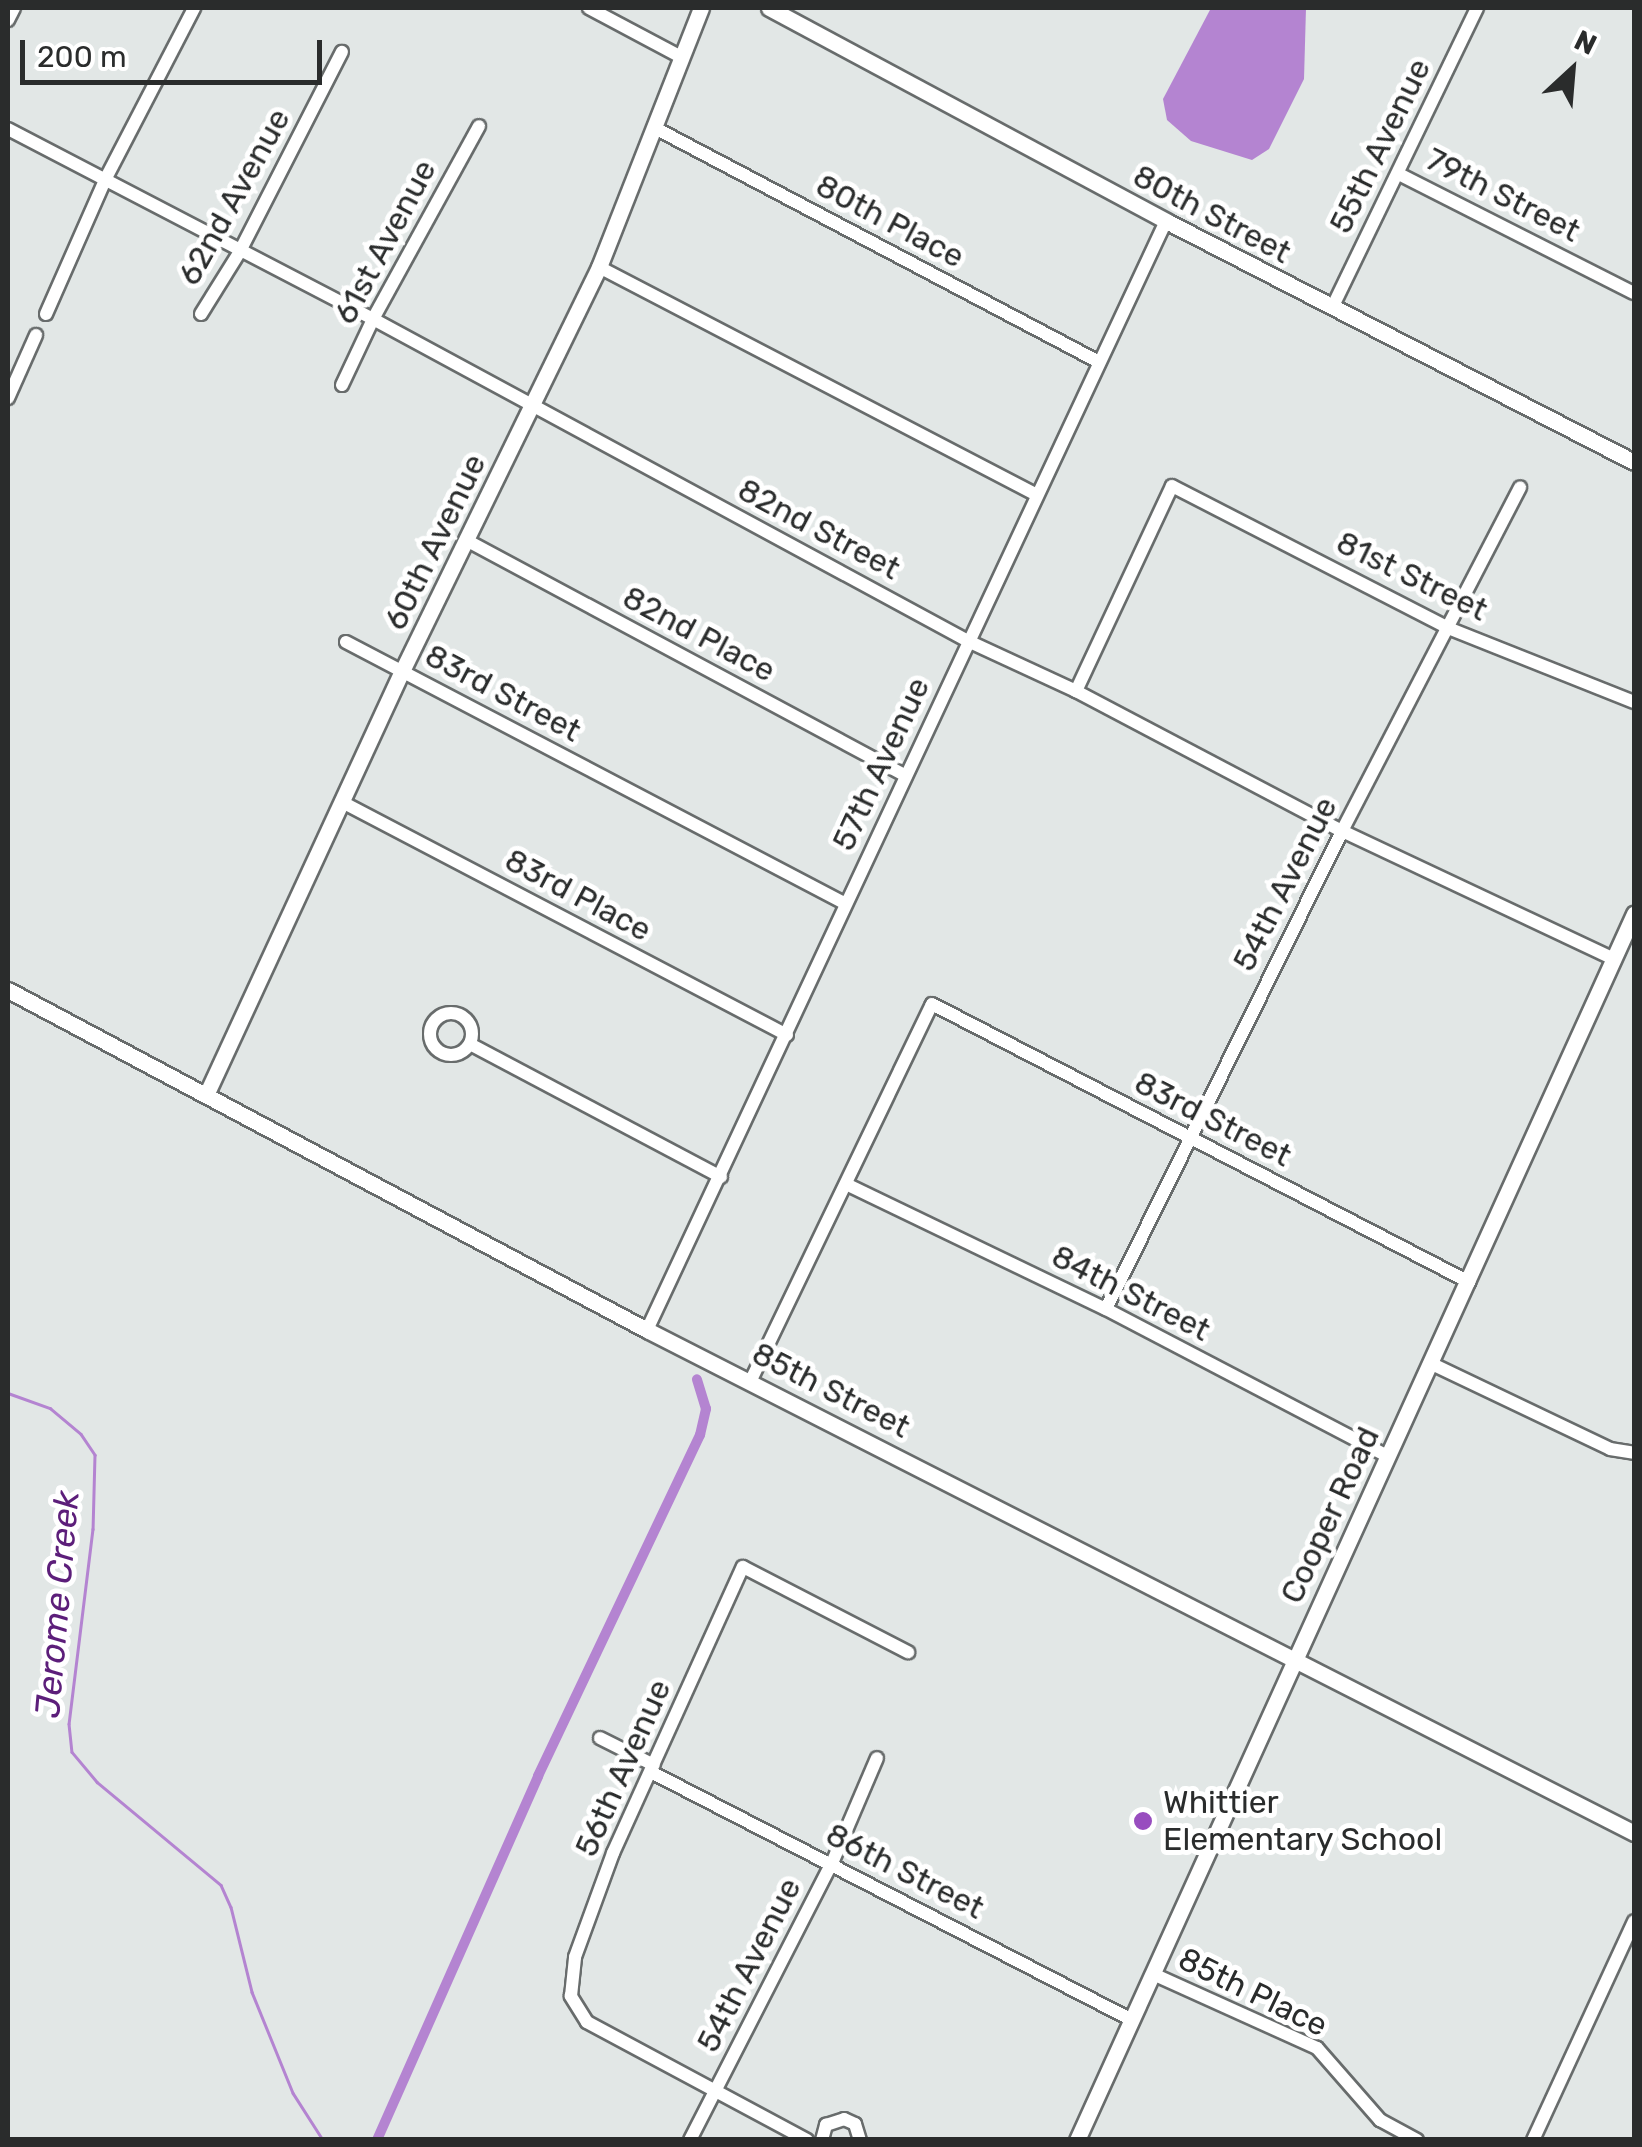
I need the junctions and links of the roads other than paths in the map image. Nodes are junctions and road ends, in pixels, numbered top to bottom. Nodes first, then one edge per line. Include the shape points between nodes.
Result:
1 (14, 8) edge
2 (194, 8) edge
3 (589, 8) edge
4 (701, 8) edge
5 (769, 8) edge
6 (1477, 8) edge
7 (8, 20) edge
8 (342, 52) dead end
9 (683, 58) junction
10 (480, 126) dead end
11 (655, 128) junction
12 (8, 129) edge
13 (1400, 174) junction
14 (105, 180) junction
15 (1166, 221) junction
16 (239, 253) junction
17 (599, 267) junction
18 (1634, 292) edge
19 (1332, 308) junction
20 (46, 314) dead end
21 (202, 314) dead end
22 (372, 319) junction
23 (36, 335) dead end
24 (1098, 362) junction
25 (342, 385) dead end
26 (8, 398) edge
27 (532, 406) junction
28 (1634, 462) edge
29 (1520, 487) dead end
30 (1037, 495) junction
31 (466, 540) junction
32 (1448, 628) junction
33 (346, 642) dead end
34 (968, 642) junction
35 (402, 671) junction
36 (1076, 690) junction
37 (1634, 702) edge
38 (906, 776) junction
39 (344, 803) junction
40 (1342, 831) junction
41 (846, 904) junction
42 (1634, 914) edge
43 (1614, 959) junction
44 (8, 990) edge
45 (787, 1035) junction
46 (470, 1044) dead end
47 (206, 1094) junction
48 (1188, 1138) junction
49 (721, 1176) junction
50 (848, 1185) junction
51 (1468, 1282) junction
52 (1106, 1309) junction
53 (648, 1330) junction
54 (1430, 1364) junction
55 (751, 1380) junction
56 (1634, 1453) edge
57 (1387, 1456) junction
58 (908, 1652) dead end
59 (1295, 1658) junction
60 (600, 1738) dead end
61 (877, 1758) dead end
62 (653, 1768) junction
63 (1634, 1832) edge
64 (832, 1864) junction
65 (1634, 1922) edge
66 (1153, 1974) junction
67 (1132, 2020) junction
68 (713, 2093) junction
69 (690, 2140) edge
70 (807, 2140) edge
71 (822, 2140) edge
72 (860, 2140) edge
73 (1077, 2140) edge
74 (1417, 2140) edge
75 (1534, 2140) edge

1 - 7 street
2 - 14 street
3 - 9 street
4 - 9 street, 60th Avenue
5 - 15 street, 80th Street
6 - 13 street, 55th Avenue
8 - 16 street, 62nd Avenue
9 - 11 street, 60th Avenue
10 - 22 street, 61st Avenue
11 - 17 street, 60th Avenue
11 - 24 street, 80th Place
12 - 14 street, 82nd Street
13 - 18 street, 79th Street
13 - 19 street, 55th Avenue
14 - 16 street, 82nd Street
14 - 20 street
15 - 19 street, 80th Street
15 - 24 street, 57th Avenue
16 - 21 street, 62nd Avenue
16 - 22 street, 82nd Street
17 - 27 street, 60th Avenue
17 - 30 street
19 - 28 street, 80th Street
22 - 25 street, 61st Avenue
22 - 27 street, 82nd Street
23 - 26 street
24 - 30 street, 57th Avenue
27 - 31 street, 60th Avenue
27 - 34 street, 82nd Street
29 - 32 street, 54th Avenue
30 - 34 street, 57th Avenue
31 - 35 street, 60th Avenue
31 - 38 street, 82nd Place
32 - 36 street, 81st Street via 1172,486
32 - 37 street, 81st Street
32 - 40 street, 54th Avenue
33 - 35 street, 83rd Street
34 - 36 street, 82nd Street
34 - 38 street, 57th Avenue
35 - 39 street, 60th Avenue
35 - 41 street, 83rd Street
36 - 40 street, 82nd Street
38 - 41 street, 57th Avenue
39 - 45 street, 83rd Place
39 - 47 street, 60th Avenue
40 - 43 street, 82nd Street
40 - 48 street, 54th Avenue
41 - 45 street, 57th Avenue
42 - 43 street, Cooper Road
43 - 51 street, Cooper Road
44 - 47 street, 85th Street
45 - 49 street, 57th Avenue
46 - 49 street
47 - 53 street, 85th Street
48 - 50 street, 83rd Street via 932,1004
48 - 51 street, 83rd Street
48 - 52 street, 54th Avenue
49 - 53 street, 57th Avenue
50 - 52 street, 84th Street
50 - 55 street
51 - 54 street, Cooper Road
52 - 57 street, 84th Street
53 - 55 street, 85th Street
54 - 56 street via 1610,1449
54 - 57 street, Cooper Road
55 - 59 street, 85th Street
57 - 59 street, Cooper Road
58 - 62 street, 56th Avenue via 742,1567
59 - 63 street, 85th Street
59 - 66 street, Cooper Road
60 - 62 street, 86th Street
61 - 64 street, 54th Avenue
62 - 64 street, 86th Street
62 - 68 street, 56th Avenue via 575,1957 571,1996 587,2022
64 - 67 street, 86th Street
64 - 68 street, 54th Avenue
65 - 75 street
66 - 67 street, Cooper Road
66 - 74 street, 85th Place via 1317,2048 1380,2120
67 - 73 street, Cooper Road
68 - 69 street, 54th Avenue
68 - 70 street
71 - 72 street via 826,2125 844,2118 855,2124

